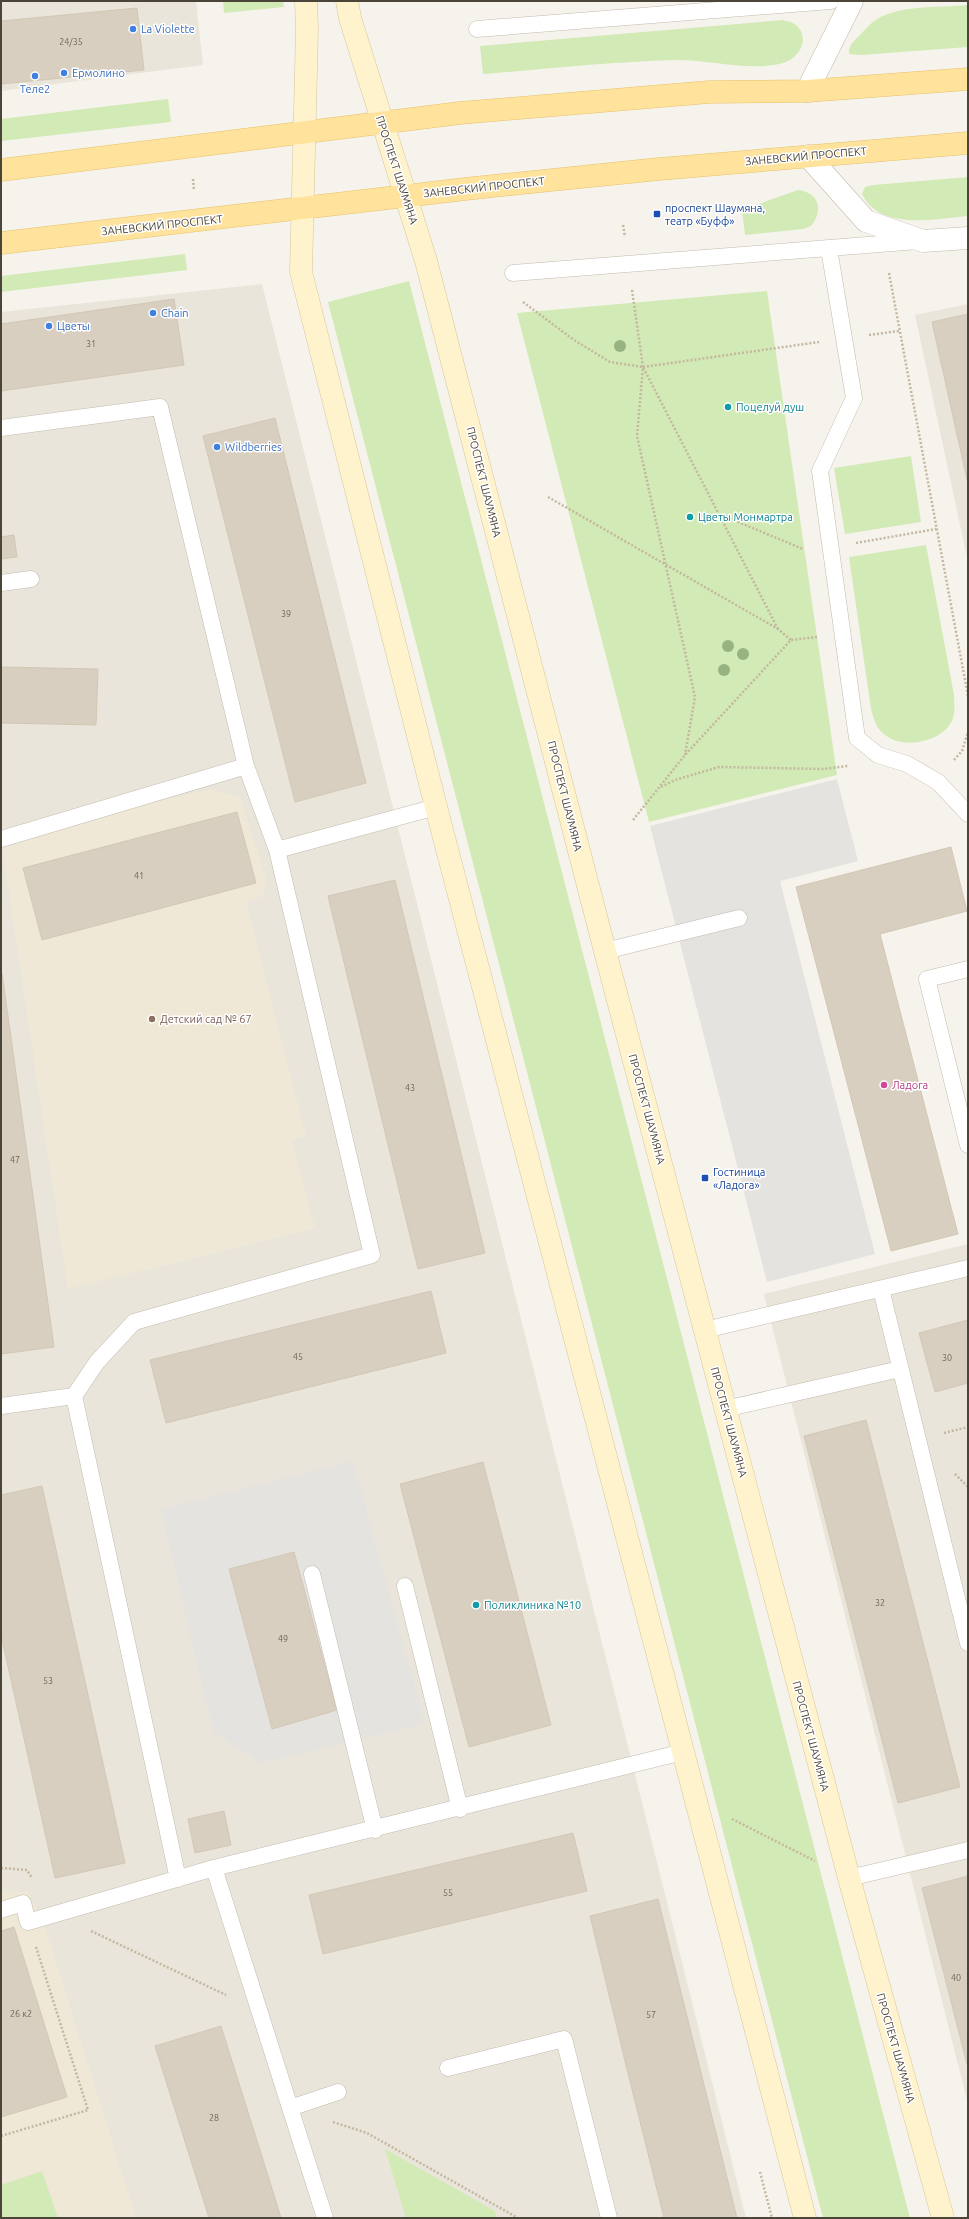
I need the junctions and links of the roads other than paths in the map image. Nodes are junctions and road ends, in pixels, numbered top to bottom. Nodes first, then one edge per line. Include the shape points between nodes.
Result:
1 (306, 1) edge
2 (348, 1) edge
3 (831, 1) edge
4 (852, 1) edge
5 (760, 4) edge
6 (477, 29) dead end
7 (968, 79) edge
8 (807, 91) junction
9 (381, 122) junction
10 (304, 132) junction
11 (968, 144) edge
12 (808, 156) junction
13 (1, 170) edge
14 (406, 196) junction
15 (303, 209) junction
16 (968, 238) edge
17 (924, 241) junction
18 (1, 243) edge
19 (829, 249) junction
20 (513, 273) dead end
21 (1, 428) edge
22 (31, 579) dead end
23 (1, 583) edge
24 (246, 766) junction
25 (436, 807) junction
26 (968, 814) edge
27 (1, 839) edge
28 (277, 850) junction
29 (739, 918) dead end
30 (605, 951) junction
31 (968, 969) edge
32 (968, 1145) edge
33 (968, 1268) edge
34 (881, 1289) junction
35 (705, 1330) junction
36 (900, 1369) junction
37 (74, 1396) junction
38 (1, 1406) edge
39 (725, 1409) junction
40 (312, 1574) dead end
41 (405, 1586) dead end
42 (968, 1643) edge
43 (684, 1752) junction
44 (460, 1808) junction
45 (375, 1830) junction
46 (968, 1850) edge
47 (214, 1868) junction
48 (849, 1878) junction
49 (178, 1879) junction
50 (1, 1910) edge
51 (448, 2068) dead end
52 (338, 2092) dead end
53 (290, 2108) junction
54 (325, 2218) edge
55 (609, 2218) edge
56 (805, 2218) edge
57 (943, 2218) edge

1 - 10 street
2 - 9 street, ПРОСПЕКТ ШАУМЯНА via 350,18
3 - 5 lane
4 - 8 street
5 - 6 lane
7 - 8 main road
8 - 9 main road via 709,92
9 - 10 main road
9 - 14 street, ПРОСПЕКТ ШАУМЯНА
10 - 13 main road
10 - 15 street
11 - 12 main road, ЗАНЕВСКИЙ ПРОСПЕКТ
12 - 14 main road, ЗАНЕВСКИЙ ПРОСПЕКТ
12 - 17 street via 866,221
14 - 15 main road, ЗАНЕВСКИЙ ПРОСПЕКТ
14 - 30 street, ПРОСПЕКТ ШАУМЯНА via 426,261
15 - 18 main road, ЗАНЕВСКИЙ ПРОСПЕКТ
15 - 25 street via 301,272
16 - 17 street
17 - 19 lane
19 - 20 lane
19 - 26 lane via 854,398 820,471 857,738 878,755 907,764 938,782
21 - 24 lane via 160,407
22 - 23 lane
24 - 27 lane
24 - 28 lane
25 - 28 lane
25 - 43 street
28 - 37 lane via 372,1255 134,1322 97,1362
29 - 30 lane
30 - 35 street, ПРОСПЕКТ ШАУМЯНА
31 - 32 lane via 927,979
33 - 34 lane
34 - 35 lane
34 - 36 lane
35 - 39 street, ПРОСПЕКТ ШАУМЯНА
36 - 39 lane
36 - 42 lane
37 - 38 lane
37 - 49 lane
39 - 48 street, ПРОСПЕКТ ШАУМЯНА
40 - 45 lane
41 - 44 lane
43 - 44 lane
43 - 56 street
44 - 45 lane
45 - 47 lane
46 - 48 lane
47 - 49 lane
47 - 53 lane
48 - 57 street, ПРОСПЕКТ ШАУМЯНА
49 - 50 lane via 28,1922 23,1903
51 - 55 lane via 564,2039
52 - 53 lane
53 - 54 lane

